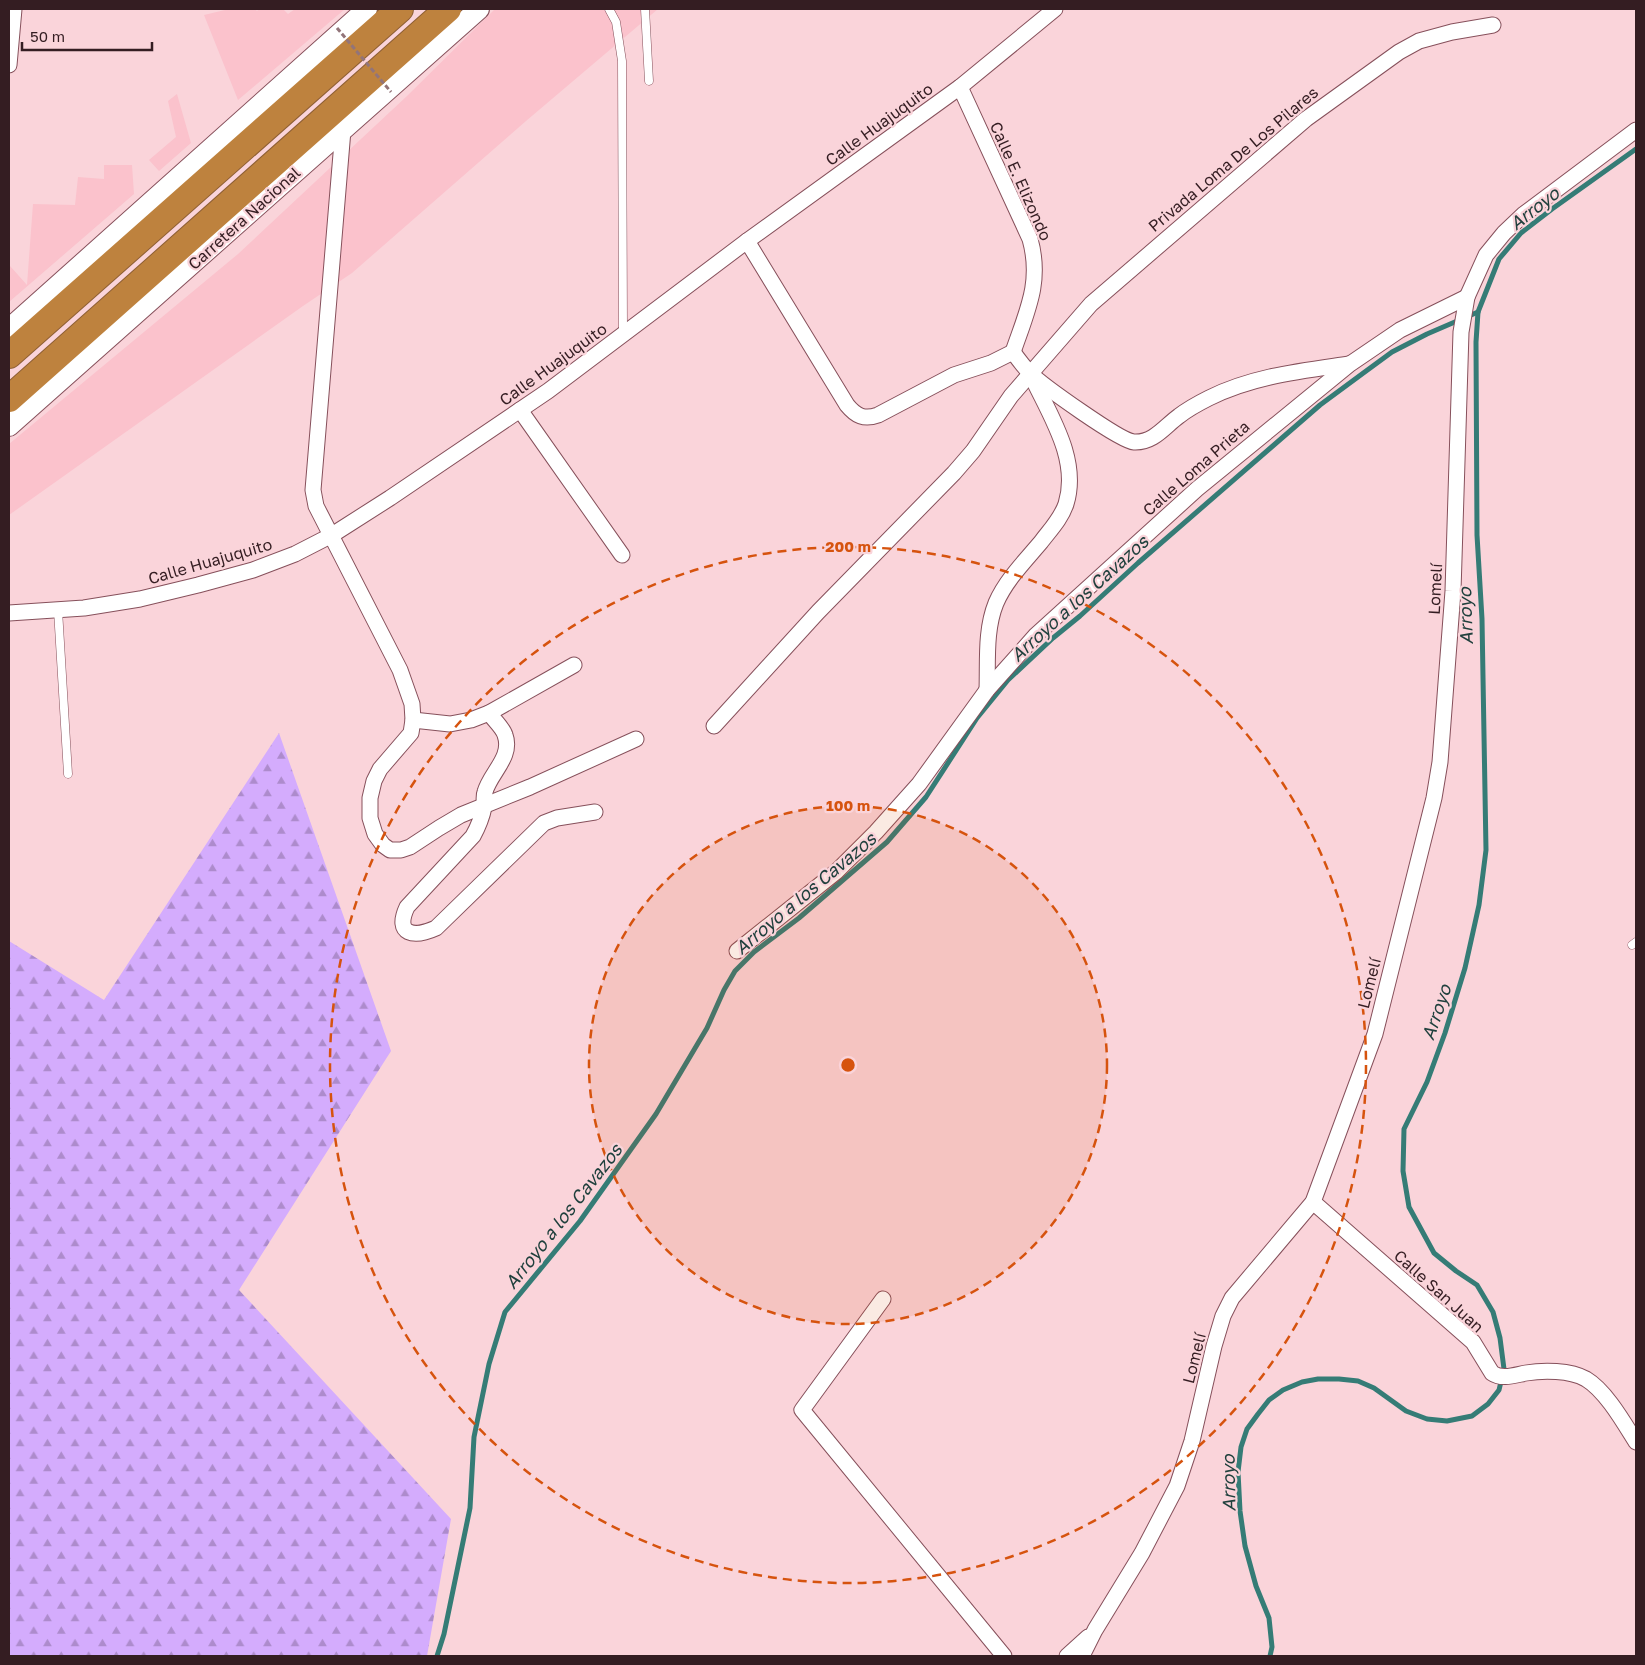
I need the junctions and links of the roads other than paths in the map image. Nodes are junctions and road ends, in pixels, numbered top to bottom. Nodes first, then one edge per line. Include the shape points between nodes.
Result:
1 (14, 9) edge
2 (366, 9) edge
3 (400, 9) edge
4 (448, 9) edge
5 (479, 9) edge
6 (609, 9) edge
7 (645, 9) edge
8 (1055, 9) edge
9 (1493, 25) dead end
10 (9, 65) edge
11 (649, 81) dead end
12 (960, 87) junction
13 (343, 130) junction
14 (1636, 130) edge
15 (747, 241) junction
16 (1468, 297) junction
17 (9, 329) edge
18 (623, 334) junction
19 (1013, 352) junction
20 (9, 355) edge
21 (1350, 364) junction
22 (1030, 374) junction
23 (9, 399) edge
24 (520, 410) junction
25 (9, 426) edge
26 (332, 535) junction
27 (622, 555) dead end
28 (58, 610) junction
29 (9, 613) edge
30 (574, 664) dead end
31 (987, 690) junction
32 (490, 714) junction
33 (413, 720) junction
34 (714, 726) dead end
35 (636, 739) dead end
36 (68, 774) dead end
37 (484, 806) junction
38 (594, 812) dead end
39 (737, 951) dead end
40 (1312, 1202) junction
41 (883, 1299) dead end
42 (1636, 1442) edge
43 (1095, 1630) junction
44 (1004, 1656) edge
45 (1067, 1656) edge
46 (1082, 1656) edge

1 - 10 street
2 - 17 main road
3 - 20 highway
4 - 23 highway, Carretera Nacional
5 - 13 main road, Carretera Nacional
6 - 18 lane via 616,22 622,61
7 - 11 lane
8 - 12 street, Calle Huajuquito
9 - 22 street, Privada Loma De Los Pilares via 1419,41 1334,97 1091,304
12 - 15 street, Calle Huajuquito
12 - 19 street, Calle E. Elizondo via 1034,253 1032,298
13 - 25 main road, Carretera Nacional
13 - 26 street via 313,490 316,506
14 - 16 street, Lomelí via 1524,214 1504,233 1486,255
15 - 18 street, Calle Huajuquito
15 - 19 street via 847,405 858,416 878,415 954,375
16 - 21 street, Calle Loma Prieta via 1400,330
16 - 40 street, Lomelí via 1461,332 1453,591 1434,798 1375,1034
18 - 24 street, Calle Huajuquito
19 - 22 street
21 - 22 street via 1283,373 1249,382 1180,415 1148,440 1135,442 1101,426
21 - 31 street, Calle Loma Prieta via 1196,489 1036,635
22 - 31 street via 1064,446 1069,488 1056,524 1007,584 996,604 989,634
22 - 34 street, Privada Loma De Los Pilares via 954,473 818,612
24 - 26 street, Calle Huajuquito
24 - 27 street
26 - 28 street, Calle Huajuquito via 253,570 198,586 140,599
26 - 33 street via 400,670 412,704
28 - 29 street, Calle Huajuquito
28 - 36 lane
30 - 32 street
31 - 39 street, Calle Loma Prieta via 919,784 876,832 836,872
32 - 33 street via 450,724
32 - 37 street via 505,734 507,745 504,758 484,793
33 - 37 street via 411,734 380,769 374,781 370,818 383,846 390,850 410,847 461,815
35 - 37 street
37 - 38 street via 473,836 407,907 402,924 410,934 436,928 544,823
40 - 42 street, Calle San Juan via 1473,1342 1489,1369 1501,1377 1555,1372 1586,1379 1605,1397
40 - 43 street, Lomelí via 1232,1298 1214,1346 1192,1441 1177,1486 1142,1553
41 - 44 street via 802,1410
43 - 45 street
43 - 46 street, Lomelí

